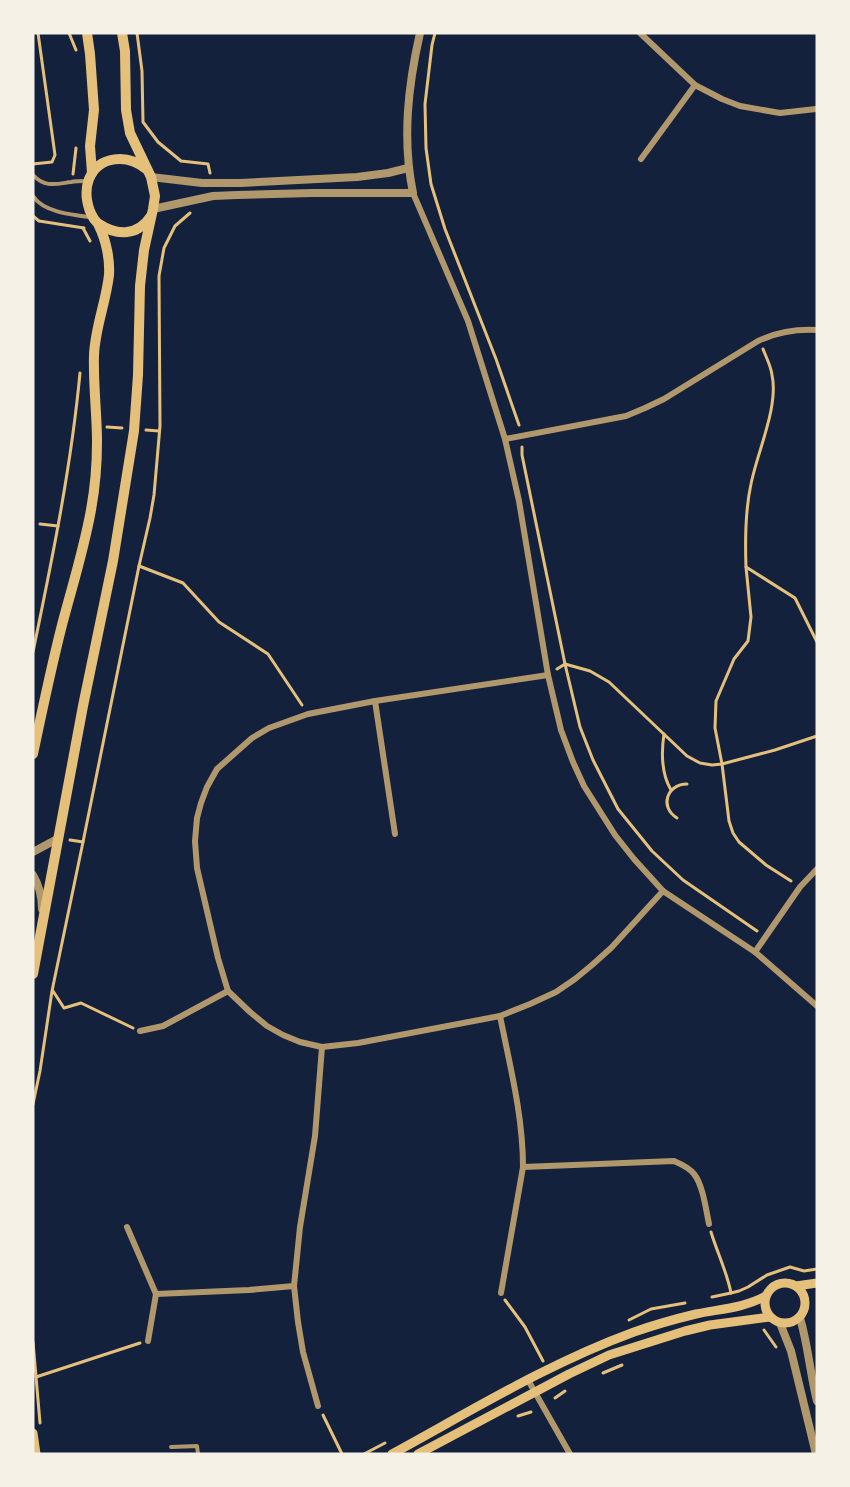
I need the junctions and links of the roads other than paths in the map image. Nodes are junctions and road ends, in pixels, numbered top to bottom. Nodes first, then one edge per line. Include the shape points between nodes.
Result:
1 (87, 33) edge
2 (122, 33) edge
3 (420, 33) edge
4 (640, 33) edge
5 (694, 85) junction
6 (816, 109) edge
7 (641, 159) dead end
8 (408, 168) junction
9 (149, 174) junction
10 (33, 176) edge
11 (90, 177) junction
12 (413, 193) junction
13 (33, 196) edge
14 (152, 213) junction
15 (96, 221) junction
16 (817, 330) edge
17 (505, 439) junction
18 (548, 675) junction
19 (375, 701) junction
20 (33, 754) edge
21 (395, 834) dead end
22 (58, 838) junction
23 (33, 852) edge
24 (817, 869) edge
25 (33, 875) edge
26 (663, 891) junction
27 (43, 922) junction
28 (756, 952) junction
29 (33, 974) edge
30 (228, 991) junction
31 (817, 1006) edge
32 (500, 1016) junction
33 (140, 1031) road end
34 (322, 1047) junction
35 (523, 1167) junction
36 (709, 1224) road end
37 (127, 1227) dead end
38 (817, 1283) edge
39 (294, 1286) junction
40 (796, 1286) junction
41 (501, 1293) road end
42 (156, 1294) junction
43 (766, 1296) junction
44 (817, 1304) edge
45 (802, 1314) junction
46 (770, 1317) junction
47 (780, 1323) junction
48 (148, 1341) road end
49 (528, 1380) junction
50 (535, 1391) junction
51 (817, 1401) edge
52 (318, 1406) road end
53 (37, 1432) edge
54 (171, 1447) dead end
55 (36, 1454) edge
56 (198, 1454) edge
57 (392, 1454) edge
58 (418, 1454) edge
59 (570, 1454) edge
60 (816, 1454) edge

1 - 11 main road via 94,110
2 - 9 main road via 130,133
3 - 8 street via 407,112
4 - 5 street
5 - 6 street via 722,99 759,110 780,113
5 - 7 street
8 - 9 street via 357,177 212,183
8 - 12 street
9 - 11 main road via 132,160 113,159
9 - 14 main road via 155,196
10 - 11 lane via 50,185
11 - 15 main road via 87,200
12 - 14 street via 213,196
12 - 17 street via 468,321
13 - 15 lane via 58,212
14 - 15 main road via 148,221 128,233 112,231
14 - 22 main road via 140,286 134,429
15 - 20 main road via 109,258 109,271 94,353 97,427 91,509
16 - 17 street via 784,331 758,340 664,399 626,416
17 - 18 street
18 - 19 street
18 - 26 street via 561,730 584,786 615,835
19 - 21 street
19 - 30 street via 308,714 268,728 217,769 207,787 196,818 197,868
22 - 23 street
22 - 27 main road
24 - 28 street via 800,887
25 - 27 street via 42,900
26 - 28 street
26 - 32 street via 575,979 556,992
27 - 29 main road
28 - 31 street
30 - 33 street via 163,1026
30 - 34 street via 275,1030
32 - 34 street
32 - 35 street via 518,1107
34 - 39 street via 315,1136
35 - 36 street via 674,1161 693,1172 699,1181
35 - 41 street
37 - 42 street
38 - 40 main road
39 - 42 street
39 - 52 street via 303,1352
40 - 43 main road via 778,1285
40 - 45 main road via 805,1296
42 - 48 street
43 - 46 main road
43 - 49 main road via 743,1306 637,1331
44 - 45 main road
45 - 47 main road via 792,1323
45 - 51 street
46 - 47 main road
46 - 50 main road via 710,1325 620,1351
47 - 60 street
49 - 50 street
49 - 57 main road
50 - 58 main road
50 - 59 street
53 - 55 main road
54 - 56 lane via 197,1446

